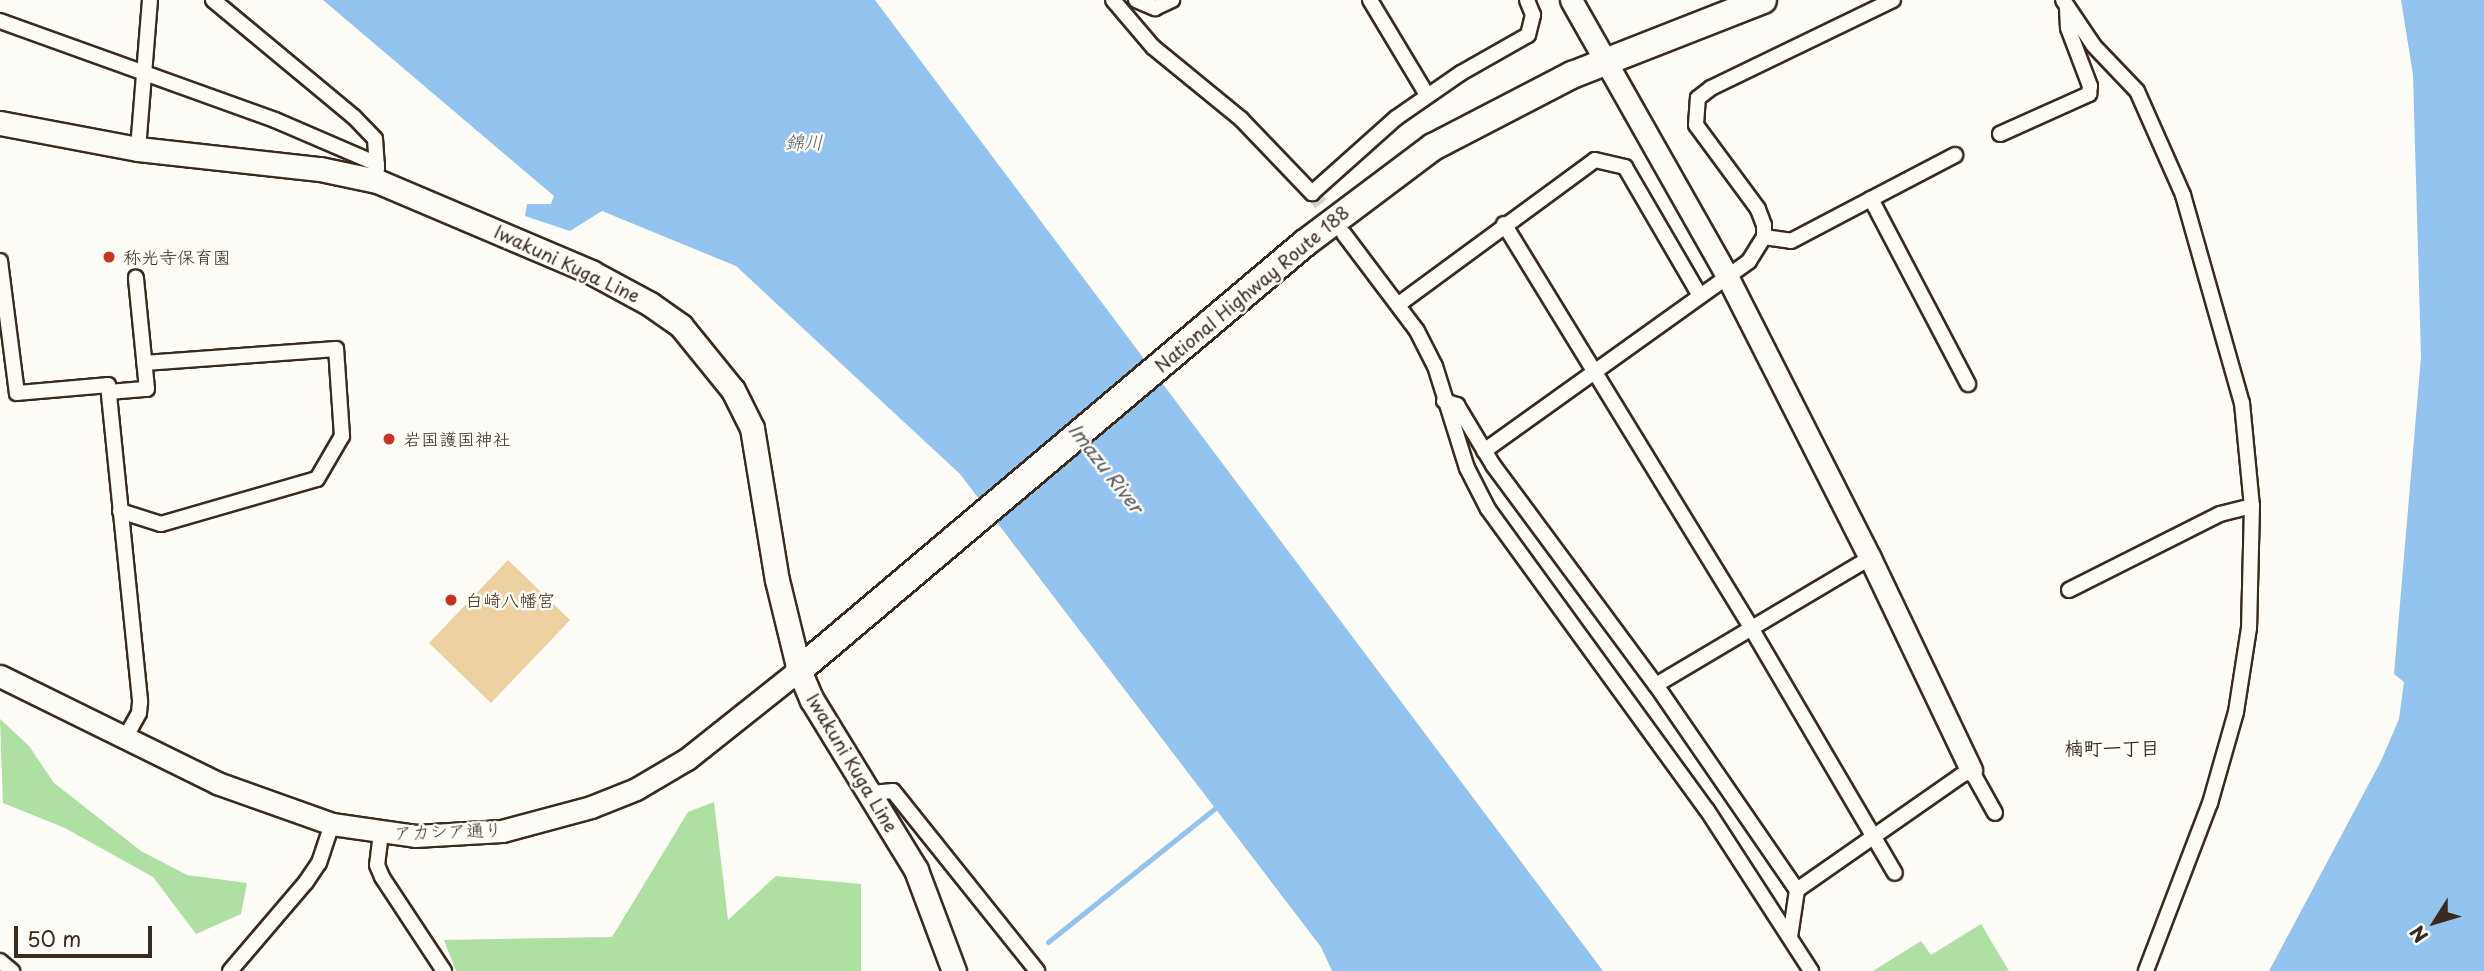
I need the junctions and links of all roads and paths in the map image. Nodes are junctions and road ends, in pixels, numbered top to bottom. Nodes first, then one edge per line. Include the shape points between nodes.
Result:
1 (150, 0) edge
2 (213, 0) edge
3 (1113, 0) edge
4 (1136, 0) edge
5 (1172, 0) edge
6 (1370, 0) edge
7 (1527, 0) edge
8 (1571, 0) edge
9 (1763, 0) edge
10 (1893, 0) edge
11 (2065, 5) edge
12 (0, 21) edge
13 (1608, 60) junction
14 (144, 74) junction
15 (1427, 95) junction
16 (0, 122) edge
17 (2000, 134) dead end
18 (138, 149) junction
19 (1955, 155) dead end
20 (377, 173) junction
21 (1871, 200) junction
22 (1504, 224) junction
23 (1344, 234) tunnel mouth
24 (1764, 237) junction
25 (0, 261) edge
26 (1727, 276) junction
27 (136, 278) dead end
28 (1699, 294) junction
29 (1399, 304) junction
30 (145, 363) junction
31 (1595, 372) junction
32 (1968, 384) dead end
33 (109, 392) junction
34 (1444, 401) junction
35 (1484, 451) junction
36 (2252, 506) junction
37 (120, 510) junction
38 (1870, 558) junction
39 (2069, 590) dead end
40 (1750, 626) junction
41 (799, 670) junction
42 (0, 676) edge
43 (1656, 685) junction
44 (125, 738) junction
45 (1971, 770) junction
46 (870, 793) junction
47 (1995, 813) dead end
48 (332, 824) junction
49 (381, 833) junction
50 (1873, 837) junction
51 (1895, 873) dead end
52 (1797, 890) junction
53 (1790, 937) junction
54 (0, 961) edge
55 (12, 971) edge
56 (230, 971) edge
57 (444, 971) edge
58 (954, 971) edge
59 (1037, 971) edge
60 (1811, 971) edge
61 (2146, 971) edge

1 - 14 street
2 - 20 street via 354,117 374,139
3 - 15 street via 1153,47 1241,119 1312,193
4 - 5 street via 1155,8
6 - 15 street
7 - 15 street via 1533,15 1528,35
8 - 13 street
9 - 13 highway, National Highway Route 188
10 - 24 street via 1698,98 1696,125 1758,209
11 - 17 street via 2089,94
11 - 36 street via 2137,91 2183,195 2242,403
12 - 14 street
13 - 26 street
13 - 41 highway, National Highway Route 188 via 1494,112 1433,147 1287,258
14 - 18 street
14 - 20 street via 275,120
16 - 18 main road, Iwakuni Kuga Line
18 - 20 main road, Iwakuni Kuga Line
19 - 21 street
20 - 41 main road, Iwakuni Kuga Line via 650,304 681,326 704,352 733,390 752,428 777,580
21 - 24 street via 1791,241
21 - 32 street
22 - 28 street via 1595,160 1625,167
22 - 29 street
22 - 31 street
23 - 29 street
24 - 26 street via 1749,261
25 - 33 street via 17,393 108,385
26 - 28 street
26 - 38 street
27 - 30 street
28 - 31 street
29 - 34 street via 1434,366
30 - 33 street via 147,389
30 - 37 street via 336,349 342,436 317,479 161,524
31 - 35 street
31 - 40 street
33 - 37 street
34 - 35 street via 1457,405
34 - 53 street via 1467,468 1488,509 1706,810
35 - 43 street
36 - 39 street via 2220,514
36 - 61 street via 2249,628 2236,712 2210,803
37 - 44 street via 140,702
38 - 40 street
38 - 45 street
40 - 43 street
40 - 50 street
41 - 46 main road, Iwakuni Kuga Line via 812,700
41 - 49 street, アカシア通り via 687,759 636,789 591,807 502,831 415,836
42 - 44 street, アカシア通り
43 - 52 street
44 - 48 street, アカシア通り via 217,783
45 - 47 street
45 - 50 street
46 - 58 main road, Iwakuni Kuga Line via 916,870
46 - 59 street via 893,791
48 - 49 street, アカシア通り
48 - 56 street via 319,863 306,882
49 - 57 street via 377,864 382,877
50 - 51 street
50 - 52 street
52 - 53 street
53 - 60 street
54 - 55 street

